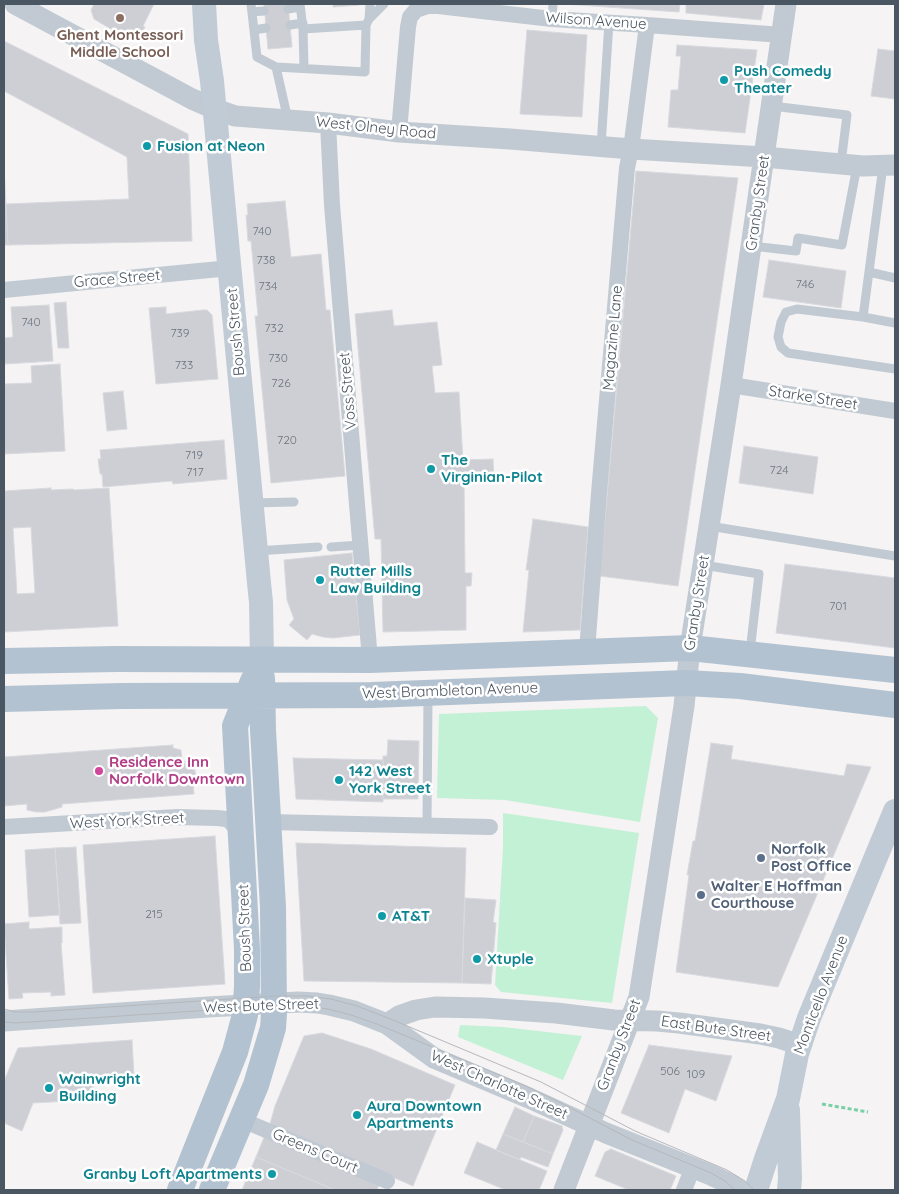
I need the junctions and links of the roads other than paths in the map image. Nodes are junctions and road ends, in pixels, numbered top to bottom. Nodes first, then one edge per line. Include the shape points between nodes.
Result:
1 (15, 4) edge
2 (204, 4) edge
3 (370, 4) edge
4 (384, 4) edge
5 (786, 4) edge
6 (300, 5) edge
7 (252, 8) edge
8 (288, 8) dead end
9 (264, 11) dead end
10 (552, 11) edge
11 (368, 22) junction
12 (609, 22) junction
13 (290, 25) dead end
14 (647, 25) junction
15 (303, 26) junction
16 (266, 28) dead end
17 (254, 30) junction
18 (782, 35) junction
19 (276, 67) junction
20 (304, 68) junction
21 (772, 106) junction
22 (215, 109) junction
23 (288, 120) junction
24 (328, 123) junction
25 (399, 132) junction
26 (601, 146) junction
27 (631, 149) junction
28 (764, 157) junction
29 (849, 165) junction
30 (889, 166) edge
31 (751, 246) junction
32 (230, 268) junction
33 (869, 272) junction
34 (895, 278) edge
35 (4, 290) edge
36 (863, 317) junction
37 (895, 323) edge
38 (895, 369) edge
39 (731, 385) junction
40 (895, 411) edge
41 (294, 502) dead end
42 (251, 503) junction
43 (709, 526) junction
44 (361, 545) junction
45 (318, 547) dead end
46 (331, 547) dead end
47 (256, 550) junction
48 (895, 556) edge
49 (703, 565) junction
50 (690, 648) junction
51 (587, 651) junction
52 (750, 655) junction
53 (262, 660) junction
54 (370, 660) junction
55 (4, 661) edge
56 (895, 670) edge
57 (686, 682) junction
58 (428, 692) junction
59 (255, 695) junction
60 (4, 699) edge
61 (895, 705) edge
62 (895, 811) edge
63 (268, 822) junction
64 (427, 825) junction
65 (490, 826) dead end
66 (4, 827) edge
67 (241, 836) junction
68 (275, 1003) junction
69 (246, 1005) junction
70 (630, 1020) junction
71 (4, 1021) edge
72 (387, 1024) junction
73 (800, 1045) junction
74 (788, 1099) junction
75 (242, 1120) junction
76 (589, 1125) junction
77 (693, 1168) junction
78 (387, 1181) dead end
79 (754, 1189) edge
80 (180, 1190) edge
81 (212, 1190) edge
82 (564, 1190) edge
83 (684, 1190) edge
84 (789, 1190) edge

1 - 22 street, West Olney Road
2 - 22 main road, Boush Street
3 - 11 lane
4 - 11 lane
5 - 18 street, Granby Street
6 - 8 lane
6 - 15 lane
7 - 9 lane
7 - 17 lane
10 - 12 street, Wilson Avenue
10 - 25 street, Wilson Avenue via 438,6 416,10 408,27
11 - 15 lane
11 - 20 lane via 365,72
12 - 14 street, Wilson Avenue
12 - 26 lane
13 - 15 lane
14 - 18 street, Wilson Avenue
14 - 27 street, Magazine Lane
15 - 20 lane
16 - 17 lane
17 - 19 lane via 257,57
18 - 21 street, Granby Street
19 - 20 lane
19 - 23 lane
21 - 28 street, Granby Street
21 - 29 lane via 847,115
22 - 23 street, West Olney Road via 235,116
22 - 32 main road, Boush Street
23 - 24 street, West Olney Road
24 - 25 street, West Olney Road
24 - 44 street, Voss Street
25 - 26 street, West Olney Road
26 - 27 street, West Olney Road
27 - 28 street, West Olney Road
27 - 51 street, Magazine Lane
28 - 29 street, West Olney Road
28 - 31 street, Granby Street
29 - 30 street, West Olney Road
29 - 31 lane via 842,245 798,238 796,251
30 - 33 lane
31 - 39 street, Granby Street
32 - 35 street, Grace Street
32 - 42 main road, Boush Street
33 - 34 lane
33 - 36 lane
36 - 37 lane
36 - 38 lane via 798,309 786,312 778,337 781,347 788,353
39 - 40 street, Starke Street
39 - 43 street, Granby Street
41 - 42 lane
42 - 47 main road, Boush Street
43 - 48 lane
43 - 49 street, Granby Street
44 - 46 lane
44 - 54 street, Voss Street
45 - 47 lane
47 - 53 main road, Boush Street
49 - 50 street, Granby Street
49 - 52 lane via 759,574
50 - 51 main road
50 - 52 main road
50 - 57 street, Granby Street
51 - 54 main road
52 - 56 main road
53 - 54 main road
53 - 55 main road
53 - 59 main road, Boush Street
57 - 58 main road, West Brambleton Avenue
57 - 61 main road, West Brambleton Avenue
57 - 70 street, Granby Street via 639,997
58 - 59 main road, West Brambleton Avenue
58 - 64 lane
59 - 60 main road, West Brambleton Avenue
59 - 63 main road, Boush Street
59 - 67 main road, Boush Street via 235,726
62 - 73 main road, Monticello Avenue
63 - 64 street
63 - 68 main road, Boush Street
64 - 65 street
66 - 67 street, West York Street via 177,817 217,818 233,824
67 - 69 main road, Boush Street via 247,949
68 - 69 street, West Bute Street
68 - 72 street, West Bute Street via 328,1005
68 - 75 main road, Boush Street via 273,1028
69 - 71 street, West Bute Street
69 - 80 main road, Boush Street via 235,1052
70 - 72 street via 446,1007 416,1010
70 - 73 street, East Bute Street via 751,1032
70 - 76 street, Granby Street
72 - 76 street, West Charlotte Street via 434,1058
73 - 74 main road, Monticello Avenue
74 - 79 main road, Monticello Avenue
74 - 84 main road, Monticello Avenue
75 - 78 street, Greens Court
75 - 81 main road, Boush Street
76 - 77 street, West Charlotte Street
76 - 82 street, Granby Street
77 - 79 street, West Charlotte Street
77 - 83 street

